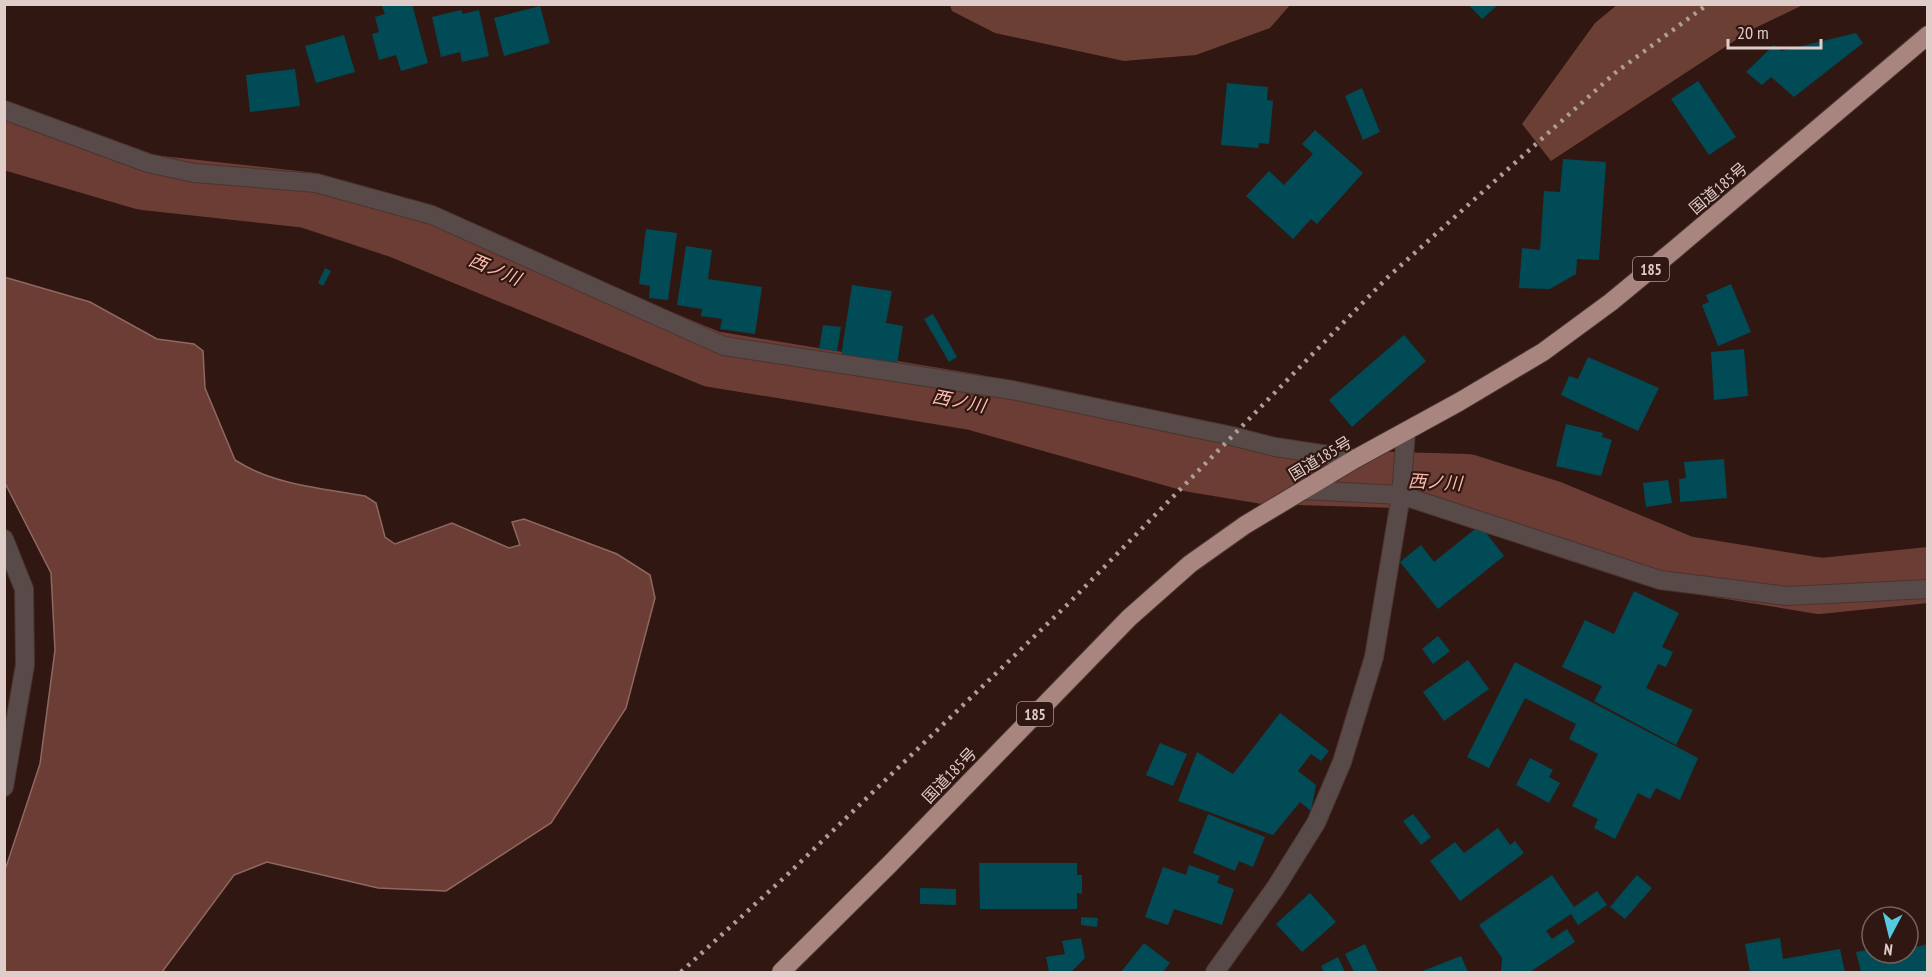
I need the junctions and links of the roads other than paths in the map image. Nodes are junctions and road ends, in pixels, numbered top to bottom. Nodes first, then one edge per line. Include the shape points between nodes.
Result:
1 (1928, 35) edge
2 (4, 110) edge
3 (1406, 432) junction
4 (1351, 461) junction
5 (1308, 488) junction
6 (1402, 490) junction
7 (4, 539) edge
8 (1928, 589) edge
9 (4, 787) edge
10 (781, 972) edge
11 (1215, 972) edge

1 - 3 highway, 国道185号 / 185 via 1611,302 1543,352
2 - 4 street via 148,163 194,173 316,183 432,215 724,346 1012,390
3 - 4 highway, 国道185号 / 185
3 - 6 street
4 - 5 highway, 国道185号 / 185
5 - 6 street
5 - 10 highway, 国道185号 / 185 via 1245,525 1190,564 1129,618
6 - 8 street via 1660,580 1786,596
6 - 11 street via 1374,657 1342,762 1316,823
7 - 9 street via 24,589 25,665

